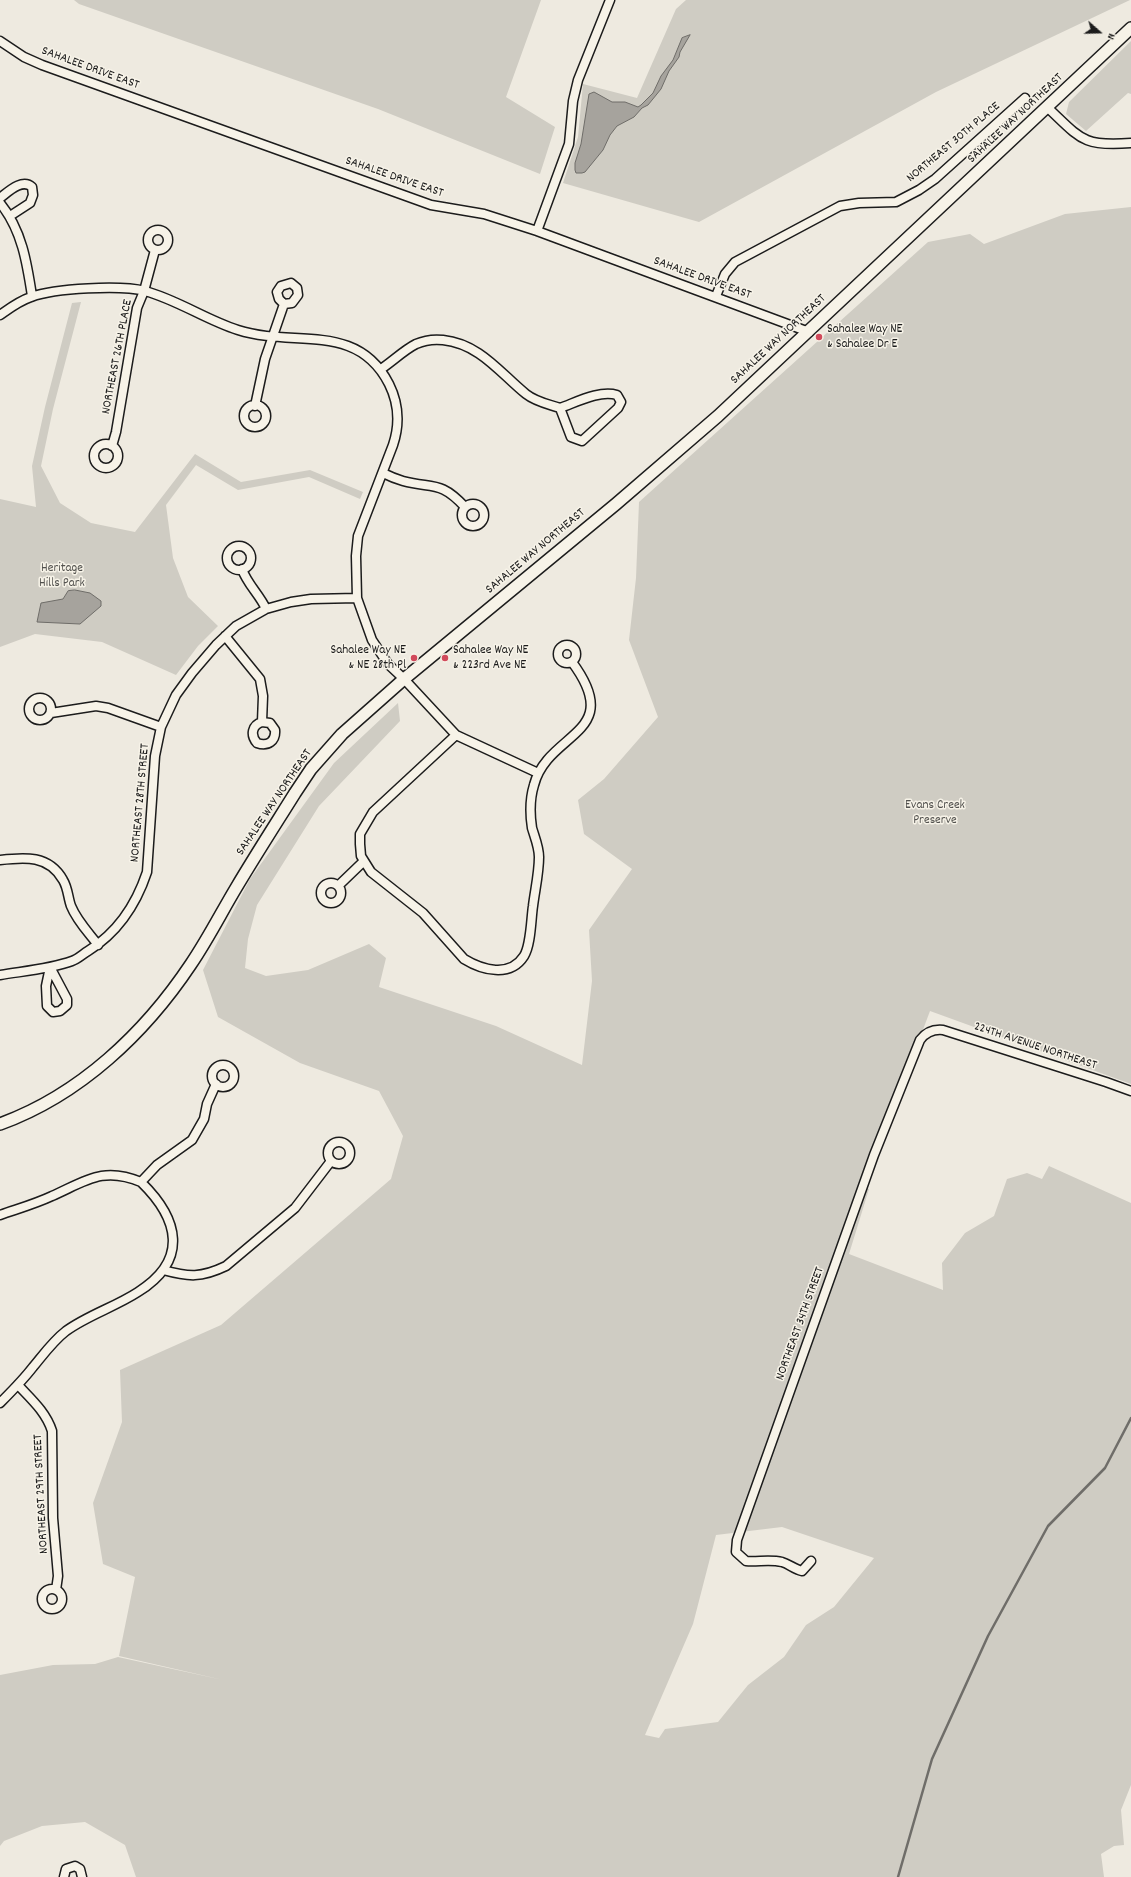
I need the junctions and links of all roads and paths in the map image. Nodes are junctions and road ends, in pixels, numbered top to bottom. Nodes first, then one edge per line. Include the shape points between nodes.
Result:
1 (610, 0) edge
2 (1131, 28) edge
3 (0, 41) edge
4 (1025, 98) dead end
5 (1048, 108) junction
6 (1131, 143) edge
7 (0, 198) edge
8 (0, 203) edge
9 (10, 216) junction
10 (537, 231) junction
11 (155, 250) dead end
12 (144, 291) junction
13 (32, 296) junction
14 (716, 296) junction
15 (284, 304) dead end
16 (0, 316) edge
17 (809, 332) junction
18 (274, 338) junction
19 (382, 369) junction
20 (255, 406) dead end
21 (560, 408) junction
22 (112, 446) dead end
23 (383, 473) junction
24 (465, 506) dead end
25 (242, 569) dead end
26 (357, 598) junction
27 (266, 609) junction
28 (225, 636) junction
29 (572, 662) dead end
30 (404, 678) junction
31 (51, 713) dead end
32 (262, 722) dead end
33 (161, 727) junction
34 (456, 735) junction
35 (538, 773) junction
36 (0, 860) edge
37 (364, 861) junction
38 (338, 886) dead end
39 (98, 945) junction
40 (50, 967) junction
41 (0, 975) edge
42 (931, 1031) joint
43 (216, 1084) dead end
44 (1131, 1091) edge
45 (0, 1124) edge
46 (332, 1161) dead end
47 (141, 1182) junction
48 (0, 1216) edge
49 (163, 1270) junction
50 (18, 1385) junction
51 (0, 1403) edge
52 (811, 1561) dead end
53 (56, 1590) dead end
54 (64, 1877) edge
55 (82, 1877) edge

1 - 10 street via 578,80 573,101 569,144
2 - 5 main road, SAHALEE WAY NORTHEAST
3 - 10 street, SAHALEE DRIVE EAST via 42,65 431,205 490,216
4 - 14 street, NORTHEAST 30TH PLACE via 935,179 919,190 896,202 840,206 735,262 725,274
5 - 6 street via 1086,140 1104,145
5 - 17 main road, SAHALEE WAY NORTHEAST
7 - 9 street via 17,186 26,183 32,187 30,204
8 - 9 street
9 - 13 street via 27,263
10 - 14 street, SAHALEE DRIVE EAST
11 - 12 street, NORTHEAST 26TH PLACE
12 - 13 street via 113,288 71,290
12 - 18 street via 238,330
12 - 22 street, NORTHEAST 26TH PLACE via 137,308
13 - 16 street
14 - 17 street, SAHALEE DRIVE EAST
15 - 18 street
17 - 30 main road, SAHALEE WAY NORTHEAST via 718,416 616,504
18 - 19 street via 334,341 349,345 361,351
18 - 20 street via 261,372
19 - 21 street via 425,340 450,340 478,352 527,395
19 - 23 street via 397,405 398,420 397,433
21 - 21 street via 571,437 582,441 618,408 621,402 617,395 612,393
23 - 24 street via 404,481 440,488 456,497
23 - 26 street via 358,536
25 - 27 street
26 - 27 street, NORTHEAST 28TH STREET via 311,599
26 - 30 street via 372,640 388,664
27 - 28 street, NORTHEAST 28TH STREET via 236,626
28 - 32 street via 260,679
28 - 33 street, NORTHEAST 28TH STREET via 176,695
29 - 35 street via 589,689 591,710 581,729
30 - 34 street
30 - 45 main road, SAHALEE WAY NORTHEAST via 342,734 312,770 255,857 192,963 135,1035 69,1088
31 - 33 street via 96,706
33 - 39 street, NORTHEAST 28TH STREET via 154,756 147,872 141,890 129,911 115,930
34 - 35 street
34 - 37 street via 374,812 360,834
35 - 37 street via 532,796 532,827 539,858 529,941 524,956 513,966 496,971 464,959 423,913 371,872
36 - 39 street via 36,858 54,868 64,880 71,906
37 - 38 street
39 - 40 street, NORTHEAST 28TH STREET via 73,960
40 - 40 street via 46,986 46,1006 53,1012 60,1011 67,1005 67,999
40 - 41 street, NORTHEAST 28TH STREET
42 - 44 street, 224TH AVENUE NORTHEAST via 943,1030
42 - 52 street, NORTHEAST 34TH STREET via 924,1034 920,1040 874,1155 737,1540 736,1552 746,1562 783,1562 802,1571
43 - 47 street via 207,1104 204,1119 192,1140 157,1165
46 - 49 street via 295,1208 226,1266 200,1276 186,1276
47 - 48 street via 117,1174 104,1174
47 - 49 street via 157,1200 172,1227 173,1246
49 - 50 street via 138,1292 64,1332
50 - 51 street
50 - 53 street, NORTHEAST 29TH STREET via 43,1412 52,1432 53,1518 58,1576
54 - 55 street via 66,1869 74,1866 80,1869

